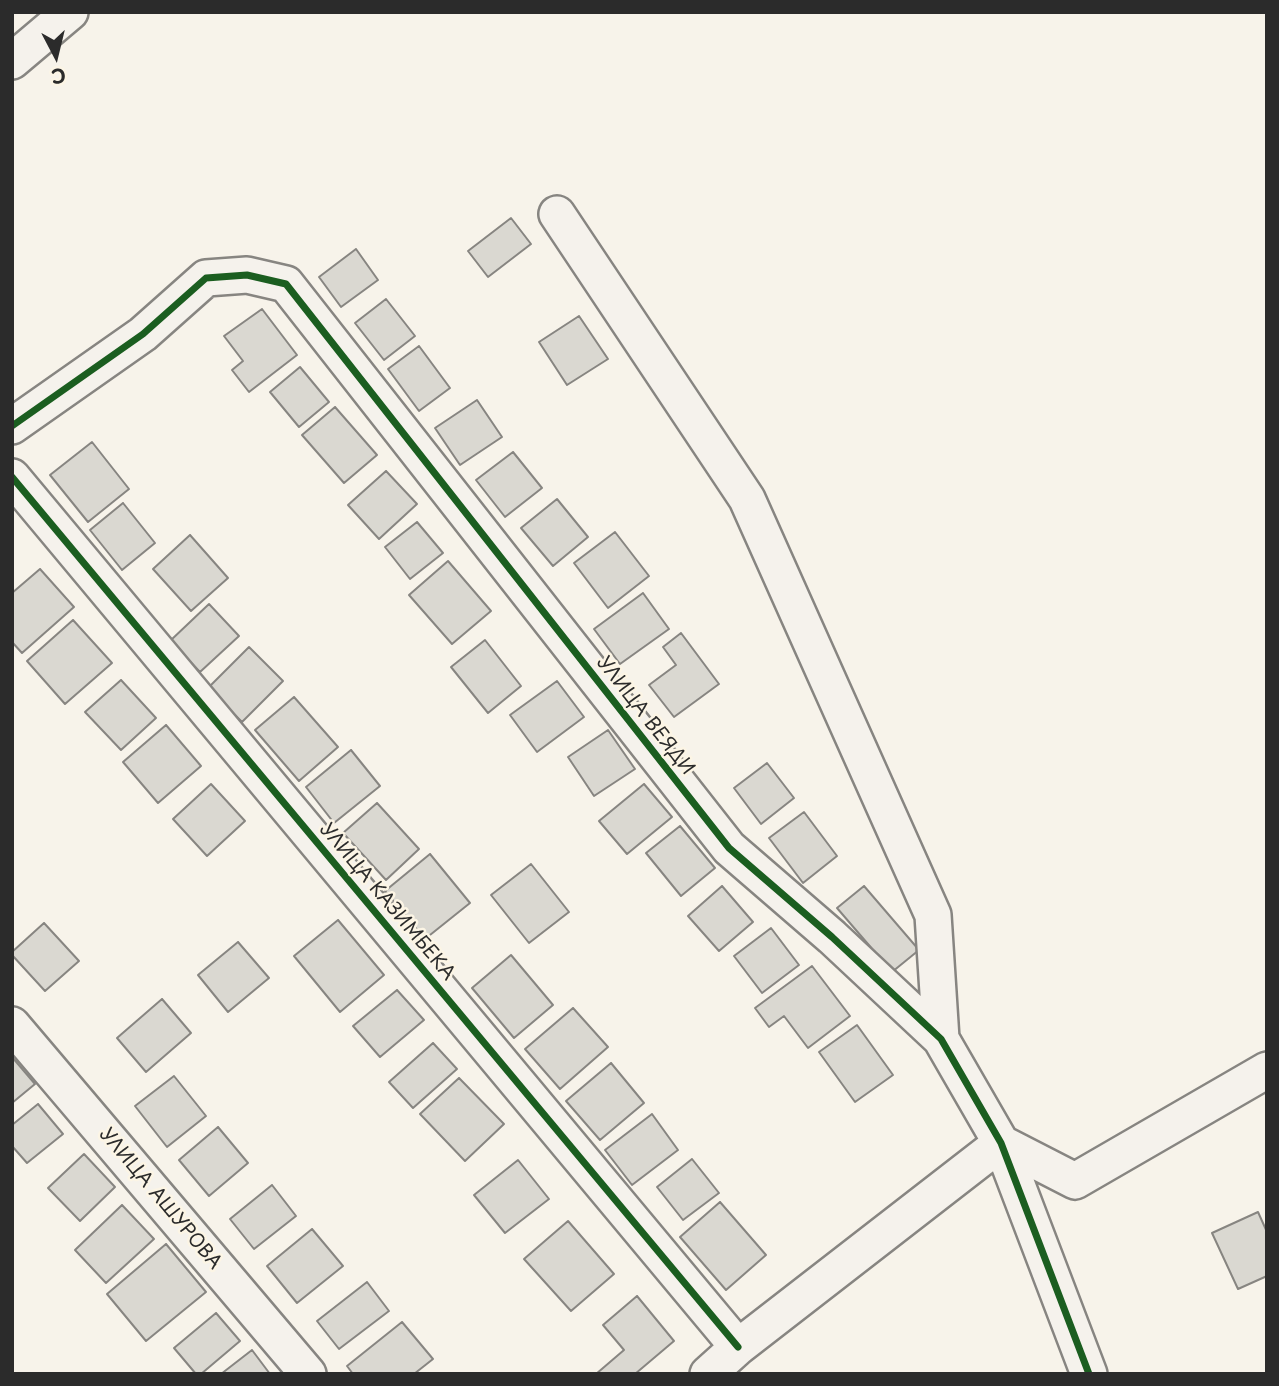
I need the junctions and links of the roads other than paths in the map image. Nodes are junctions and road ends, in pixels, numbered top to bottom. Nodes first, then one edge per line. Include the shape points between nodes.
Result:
1 (70, 12) edge
2 (12, 61) edge
3 (557, 214) dead end
4 (12, 426) edge
5 (12, 477) edge
6 (12, 1025) edge
7 (941, 1039) junction
8 (1267, 1070) edge
9 (1001, 1143) junction
10 (738, 1347) junction
11 (308, 1374) edge
12 (708, 1374) edge
13 (1089, 1374) edge

1 - 2 street
3 - 7 street via 747,499 933,915
4 - 7 street, УЛИЦА ВЕЯДИ via 144,334 206,278 247,275 286,284 729,848
5 - 10 street, УЛИЦА КАЗИМБЕКА
6 - 11 street, УЛИЦА АШУРОВА
7 - 9 street, УЛИЦА ВЕЯДИ
8 - 9 street via 1075,1181
9 - 10 street
9 - 13 street, УЛИЦА ВЕЯДИ
10 - 12 street

